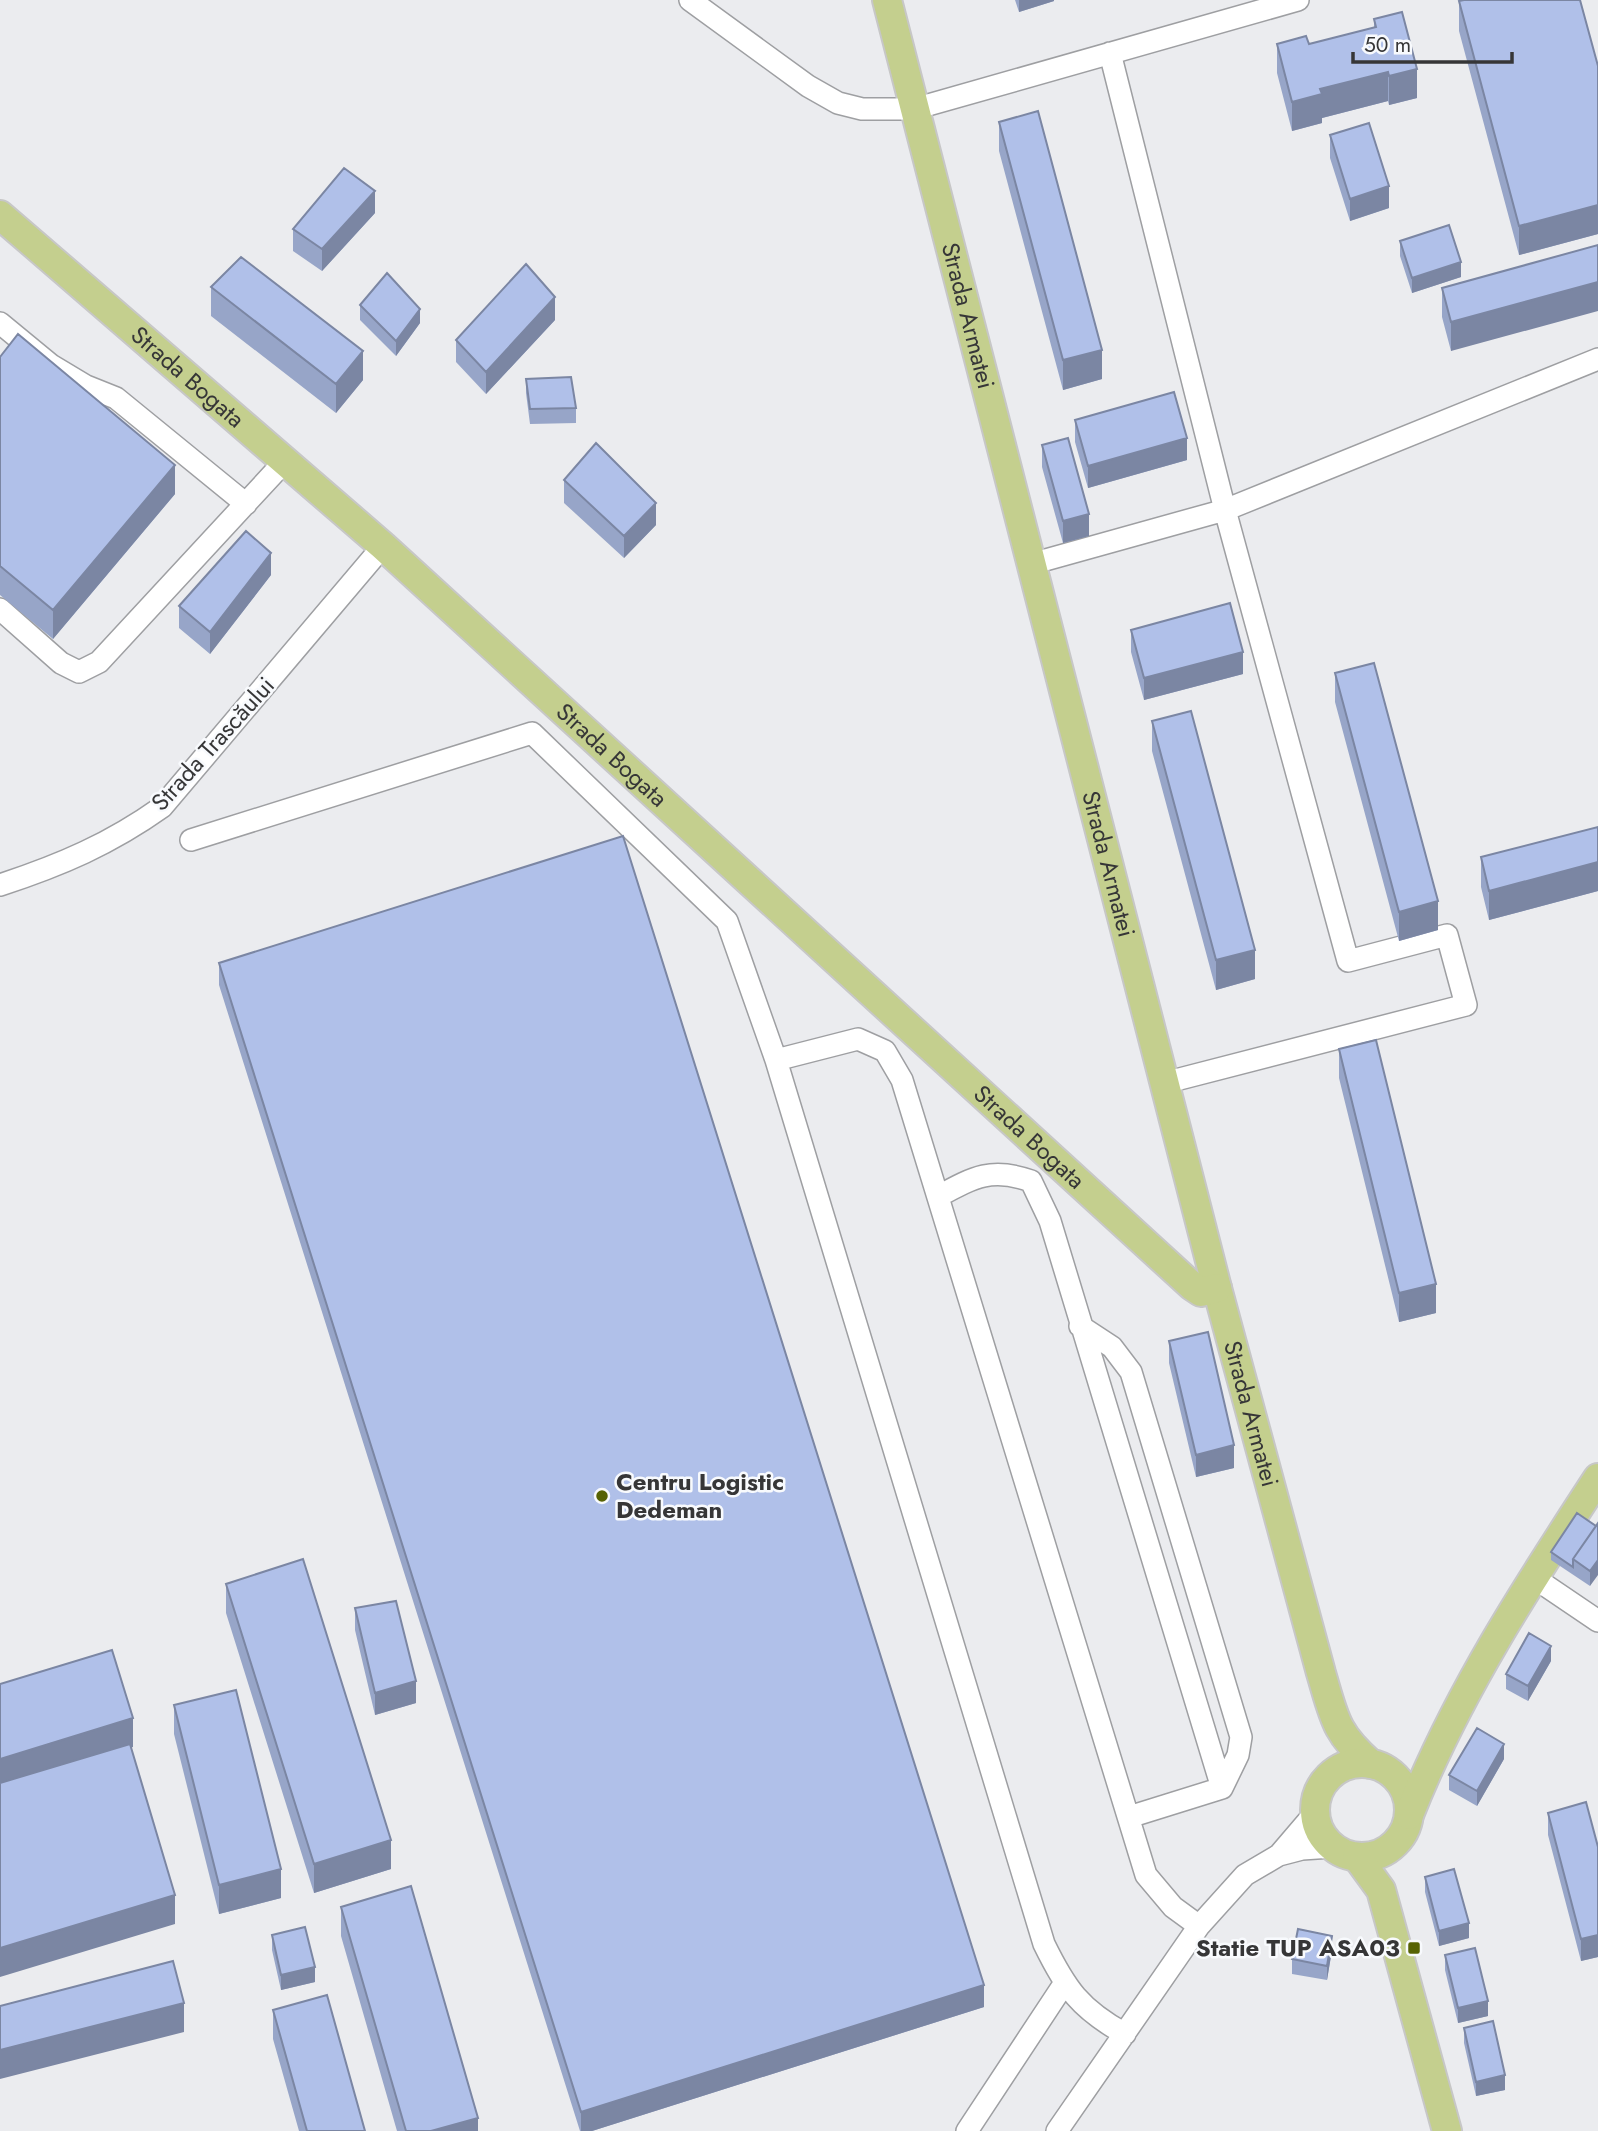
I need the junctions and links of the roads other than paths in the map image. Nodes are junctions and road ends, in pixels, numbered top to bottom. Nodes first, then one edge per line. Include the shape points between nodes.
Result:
1 (690, 0) edge
2 (887, 0) edge
3 (1298, 0) edge
4 (1110, 53) junction
5 (914, 109) junction
6 (0, 215) edge
7 (2, 330) edge
8 (1598, 359) edge
9 (285, 461) junction
10 (246, 504) junction
11 (1225, 510) junction
12 (383, 546) junction
13 (1031, 564) junction
14 (0, 609) edge
15 (191, 840) dead end
16 (0, 885) edge
17 (776, 1060) junction
18 (1164, 1083) junction
19 (939, 1196) junction
20 (1217, 1288) junction
21 (1080, 1326) junction
22 (1598, 1478) edge
23 (1533, 1577) junction
24 (1598, 1620) edge
25 (1337, 1729) junction
26 (1430, 1761) junction
27 (1381, 1768) junction
28 (1327, 1778) junction
29 (1222, 1788) junction
30 (1314, 1814) junction
31 (1409, 1815) junction
32 (1129, 1817) junction
33 (1391, 1847) junction
34 (1345, 1852) junction
35 (1279, 1855) junction
36 (1381, 1890) junction
37 (1199, 1926) junction
38 (1063, 1984) junction
39 (1125, 2035) junction
40 (967, 2131) edge
41 (1058, 2131) edge
42 (1447, 2131) edge

1 - 5 street via 838,103
2 - 5 main road, Strada Armatei
3 - 4 street
4 - 5 street
4 - 11 street
5 - 13 main road, Strada Armatei
6 - 9 main road, Strada Bogata
7 - 10 street via 86,386 116,398
8 - 11 street
9 - 10 street
9 - 12 main road, Strada Bogata
10 - 14 street via 99,662 79,672 61,663
11 - 13 street
11 - 18 street via 1348,961 1447,935 1466,1005
12 - 16 street, Strada Trascăului via 162,807 125,833 67,863
12 - 20 main road, Strada Bogata via 1192,1286 1201,1292
13 - 18 main road, Strada Armatei
15 - 17 street via 532,733 727,920
17 - 19 street via 858,1039 885,1051 902,1080
17 - 38 street via 1044,1944
18 - 20 main road, Strada Armatei
19 - 21 street via 973,1177 1007,1172 1031,1181 1050,1221
19 - 32 street
20 - 25 main road, Strada Armatei
21 - 29 street
21 - 29 street via 1112,1347 1131,1372 1237,1715 1240,1746
22 - 23 main road
23 - 24 street
23 - 26 main road
25 - 27 main road, Strada Armatei via 1351,1747
25 - 28 main road, Strada Armatei
26 - 27 main road
26 - 31 main road
27 - 28 main road via 1346,1765
27 - 31 main road via 1405,1792
28 - 30 main road via 1315,1798
29 - 32 street
30 - 34 main road via 1318,1829
30 - 35 street
31 - 33 main road via 1405,1830
32 - 37 street via 1146,1875 1172,1907
33 - 34 main road via 1383,1853
33 - 36 main road
34 - 35 street via 1302,1849
34 - 36 main road
35 - 37 street via 1245,1875
36 - 42 main road
37 - 39 street
38 - 39 street via 1096,2018
38 - 40 street
39 - 41 street

